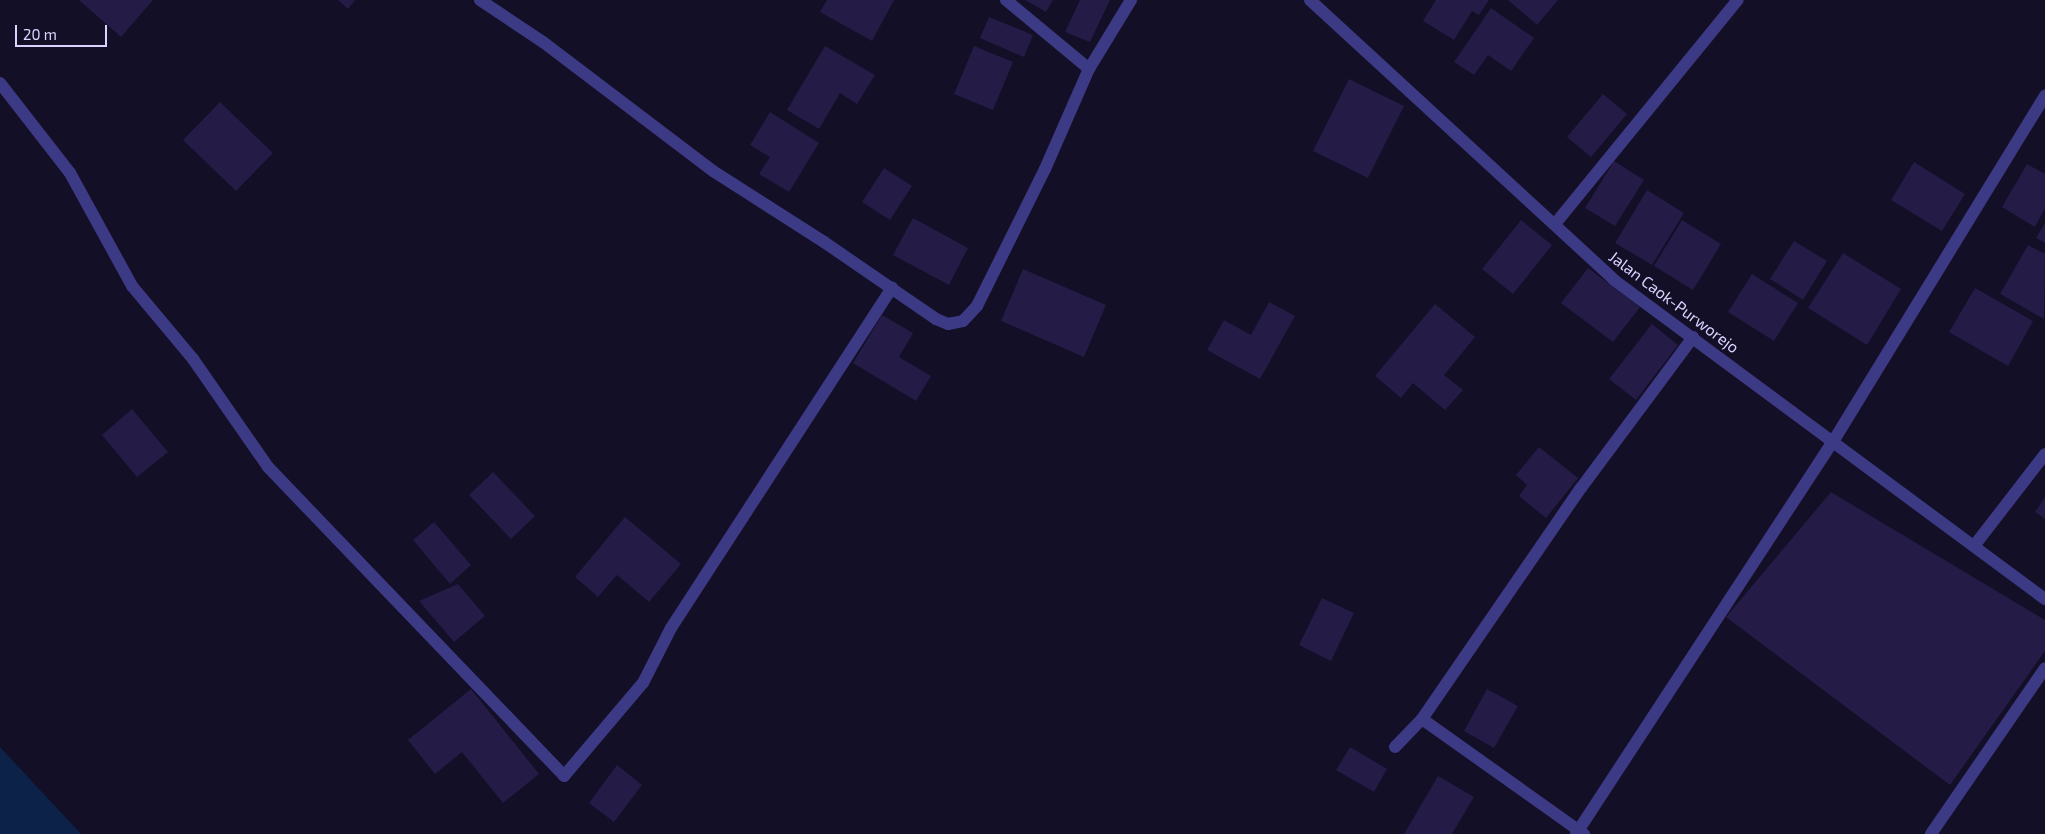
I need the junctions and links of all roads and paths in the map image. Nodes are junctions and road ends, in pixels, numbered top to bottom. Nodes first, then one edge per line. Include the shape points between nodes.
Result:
1 (480, 0) edge
2 (1006, 0) edge
3 (1131, 0) edge
4 (1310, 0) edge
5 (1738, 0) edge
6 (1089, 69) junction
7 (0, 83) edge
8 (2045, 96) edge
9 (1555, 224) junction
10 (892, 288) junction
11 (1693, 337) junction
12 (1834, 440) junction
13 (2045, 454) edge
14 (1974, 546) junction
15 (2045, 599) edge
16 (2045, 668) edge
17 (1422, 720) junction
18 (1395, 747) dead end
19 (1580, 832) edge
20 (1931, 834) edge

1 - 10 street via 543,42 713,172
2 - 6 street
3 - 6 street
4 - 9 street, Jalan Caok-Purworejo
5 - 9 street
6 - 10 street via 1045,169 977,306 963,321 948,324
7 - 10 street via 70,173 132,286 198,366 268,466 564,776 643,683 671,628
8 - 12 street
9 - 11 street, Jalan Caok-Purworejo via 1614,280
11 - 12 street, Jalan Caok-Purworejo
11 - 17 street via 1581,488
12 - 14 street, Jalan Caok-Purworejo
12 - 19 street
13 - 14 street
14 - 15 street, Jalan Caok-Purworejo
16 - 20 street
17 - 18 street
17 - 19 street

